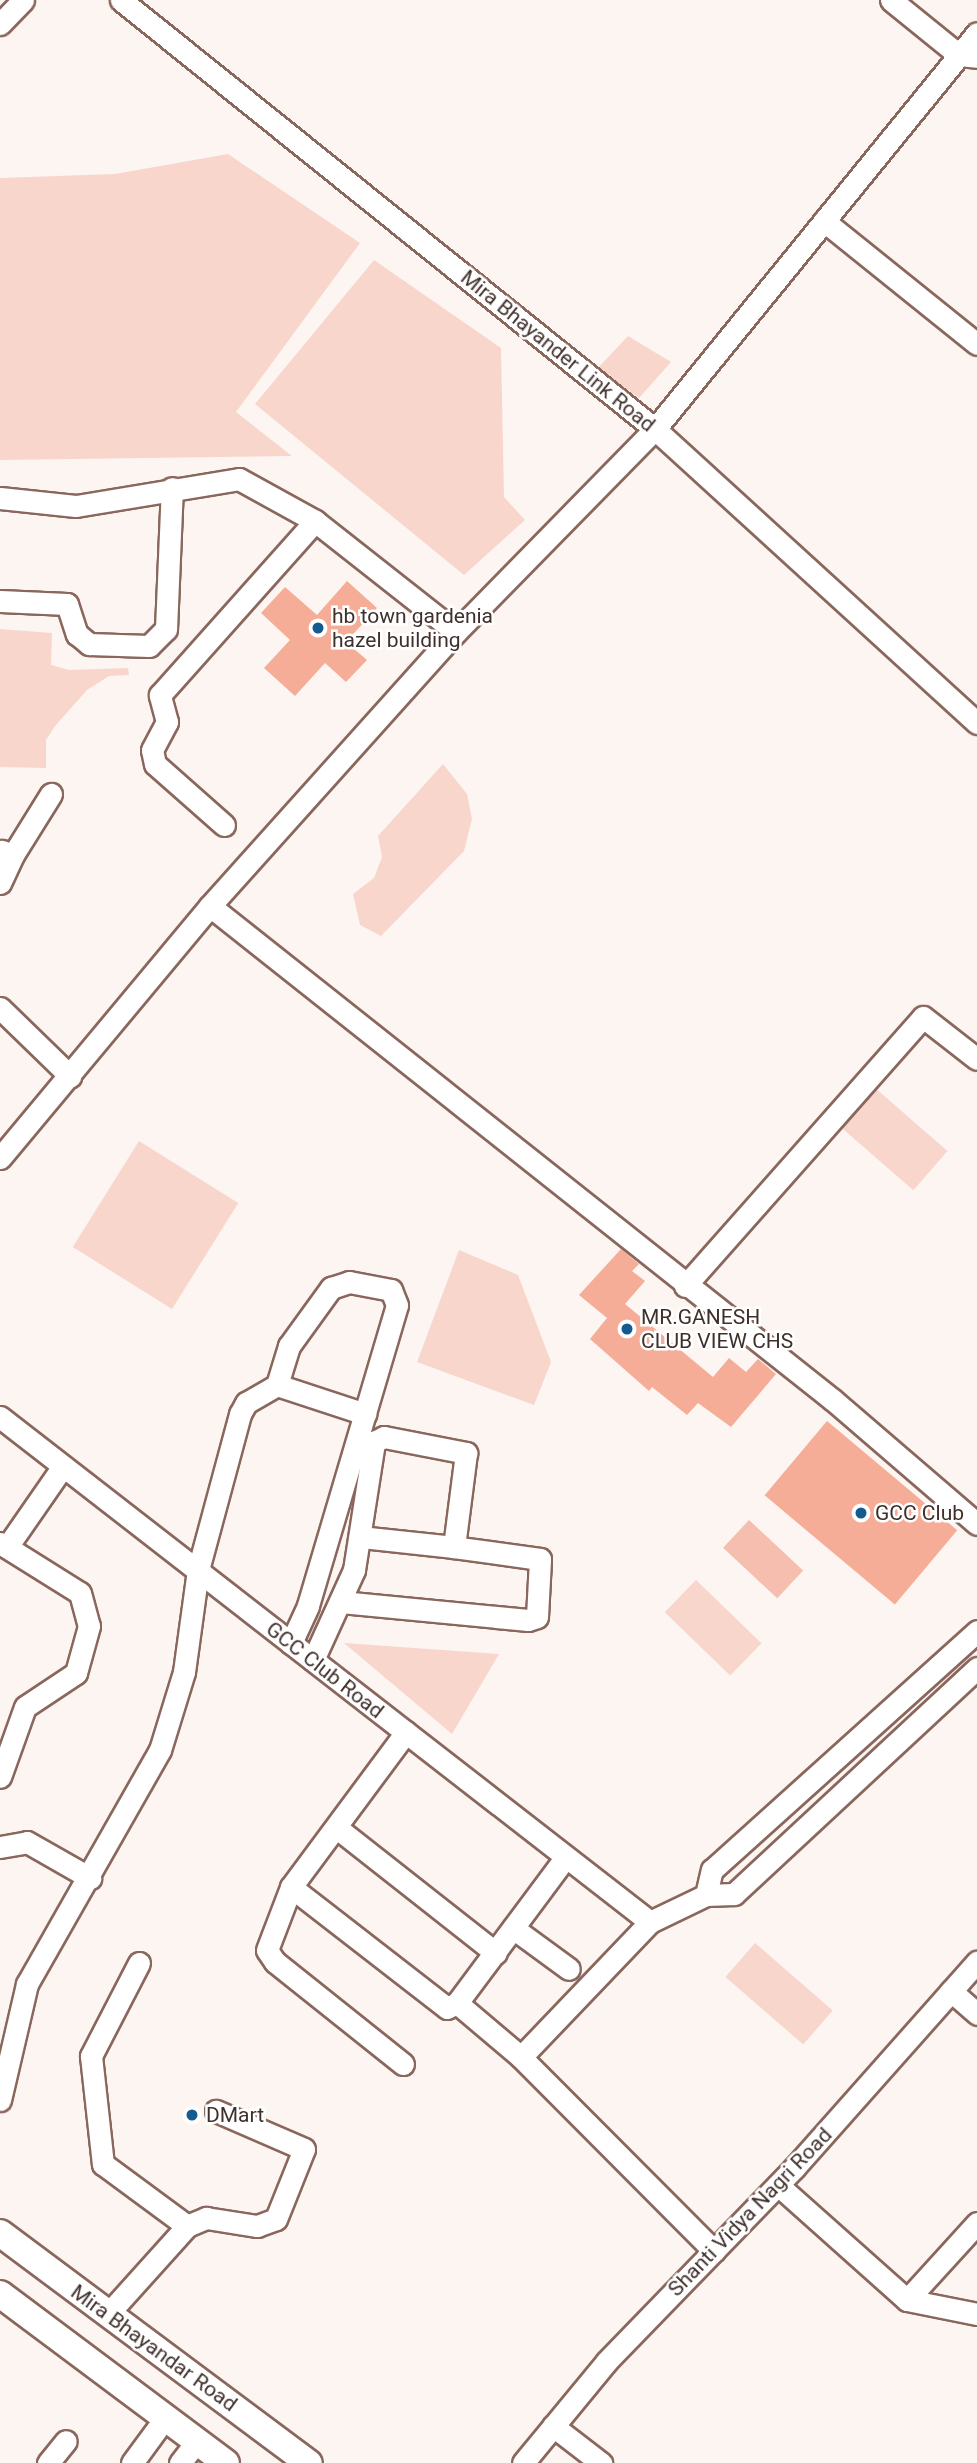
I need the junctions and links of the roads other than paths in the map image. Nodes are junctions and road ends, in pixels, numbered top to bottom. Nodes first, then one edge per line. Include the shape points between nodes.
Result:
1 (23, 0) edge
2 (121, 0) edge
3 (891, 0) edge
4 (0, 24) edge
5 (977, 33) edge
6 (968, 56) edge
7 (824, 221) junction
8 (977, 344) edge
9 (655, 429) junction
10 (172, 488) junction
11 (0, 498) edge
12 (315, 521) junction
13 (0, 601) edge
14 (456, 632) junction
15 (977, 723) edge
16 (51, 794) dead end
17 (224, 825) dead end
18 (7, 853) edge
19 (0, 883) edge
20 (210, 906) junction
21 (0, 1008) edge
22 (977, 1059) edge
23 (71, 1076) junction
24 (0, 1158) edge
25 (685, 1286) junction
26 (277, 1385) junction
27 (365, 1413) junction
28 (0, 1417) edge
29 (63, 1466) junction
30 (977, 1524) edge
31 (360, 1537) junction
32 (4, 1545) edge
33 (454, 1547) junction
34 (198, 1570) junction
35 (341, 1602) junction
36 (977, 1631) edge
37 (291, 1643) junction
38 (313, 1660) junction
39 (977, 1668) edge
40 (406, 1732) junction
41 (0, 1777) edge
42 (337, 1828) junction
43 (0, 1847) edge
44 (566, 1857) junction
45 (712, 1870) junction
46 (90, 1878) junction
47 (291, 1887) junction
48 (734, 1894) junction
49 (706, 1895) junction
50 (650, 1922) junction
51 (513, 1928) junction
52 (496, 1953) junction
53 (977, 1962) edge
54 (139, 1964) dead end
55 (569, 1969) dead end
56 (951, 1991) junction
57 (457, 2003) junction
58 (977, 2014) edge
59 (9, 2022) edge
60 (520, 2057) junction
61 (403, 2064) dead end
62 (0, 2100) edge
63 (216, 2110) dead end
64 (778, 2185) junction
65 (977, 2223) edge
66 (187, 2226) junction
67 (0, 2233) edge
68 (713, 2251) junction
69 (0, 2252) edge
70 (0, 2294) edge
71 (907, 2300) junction
72 (0, 2309) edge
73 (977, 2314) edge
74 (107, 2315) junction
75 (553, 2426) junction
76 (157, 2429) junction
77 (66, 2441) dead end
78 (194, 2458) edge
79 (48, 2463) edge
80 (132, 2463) edge
81 (226, 2463) edge
82 (280, 2463) edge
83 (309, 2463) edge
84 (523, 2463) edge
85 (601, 2463) edge

1 - 4 street
2 - 9 street, Mira Bhayander Link Road
3 - 6 street
5 - 6 street
6 - 7 street
7 - 8 street
7 - 9 street
9 - 14 street
9 - 15 street, Mira Bhayander Link Road
10 - 11 street via 76,506
10 - 12 street via 239,479
10 - 13 street via 166,629 149,646 89,645 77,634 67,604
12 - 14 street
12 - 17 street via 160,695 167,722 152,750 155,764
14 - 20 street
16 - 18 street
18 - 19 street
20 - 23 street
20 - 25 street
21 - 23 street
22 - 25 street via 923,1017
23 - 24 street
25 - 30 street via 833,1400
26 - 27 street
26 - 27 street via 295,1337 331,1288 349,1282 391,1290 397,1305
26 - 34 street via 246,1403 240,1414
27 - 37 street via 309,1606
28 - 29 street, GCC Club Road
29 - 32 street
29 - 34 street, GCC Club Road
31 - 33 street
31 - 33 street via 373,1447 384,1437 466,1453
31 - 35 street
32 - 41 street via 79,1593 89,1626 76,1673 25,1707
33 - 35 street via 540,1559 537,1617
34 - 37 street, GCC Club Road
34 - 46 street via 184,1672 160,1750
35 - 38 street
36 - 45 street
37 - 38 street, GCC Club Road
38 - 40 street, GCC Club Road
39 - 48 street
40 - 42 street
40 - 44 street, GCC Club Road
42 - 47 street
42 - 52 street
43 - 46 street via 27,1842
44 - 50 street, GCC Club Road
44 - 51 street
45 - 48 street
45 - 49 street
46 - 59 street
47 - 57 street via 440,2004
47 - 61 street via 270,1939 270,1957
48 - 49 street
49 - 50 street
50 - 60 street
51 - 52 street
51 - 55 street
52 - 57 street
53 - 56 street, Shanti Vidya Nagri Road
54 - 66 street via 91,2056 103,2164
56 - 58 street
56 - 64 street, Shanti Vidya Nagri Road
57 - 60 street
59 - 62 street
60 - 68 street
63 - 66 street via 304,2149 276,2219 257,2226 206,2218
64 - 68 street, Shanti Vidya Nagri Road
64 - 71 street
65 - 71 street
66 - 74 street
67 - 74 main road, Mira Bhayandar Road
68 - 75 street, Shanti Vidya Nagri Road
69 - 82 main road
70 - 81 main road
71 - 73 street
72 - 76 main road
74 - 83 main road, Mira Bhayandar Road
75 - 84 street, Shanti Vidya Nagri Road
75 - 85 street
76 - 78 main road
76 - 80 street
77 - 79 street

